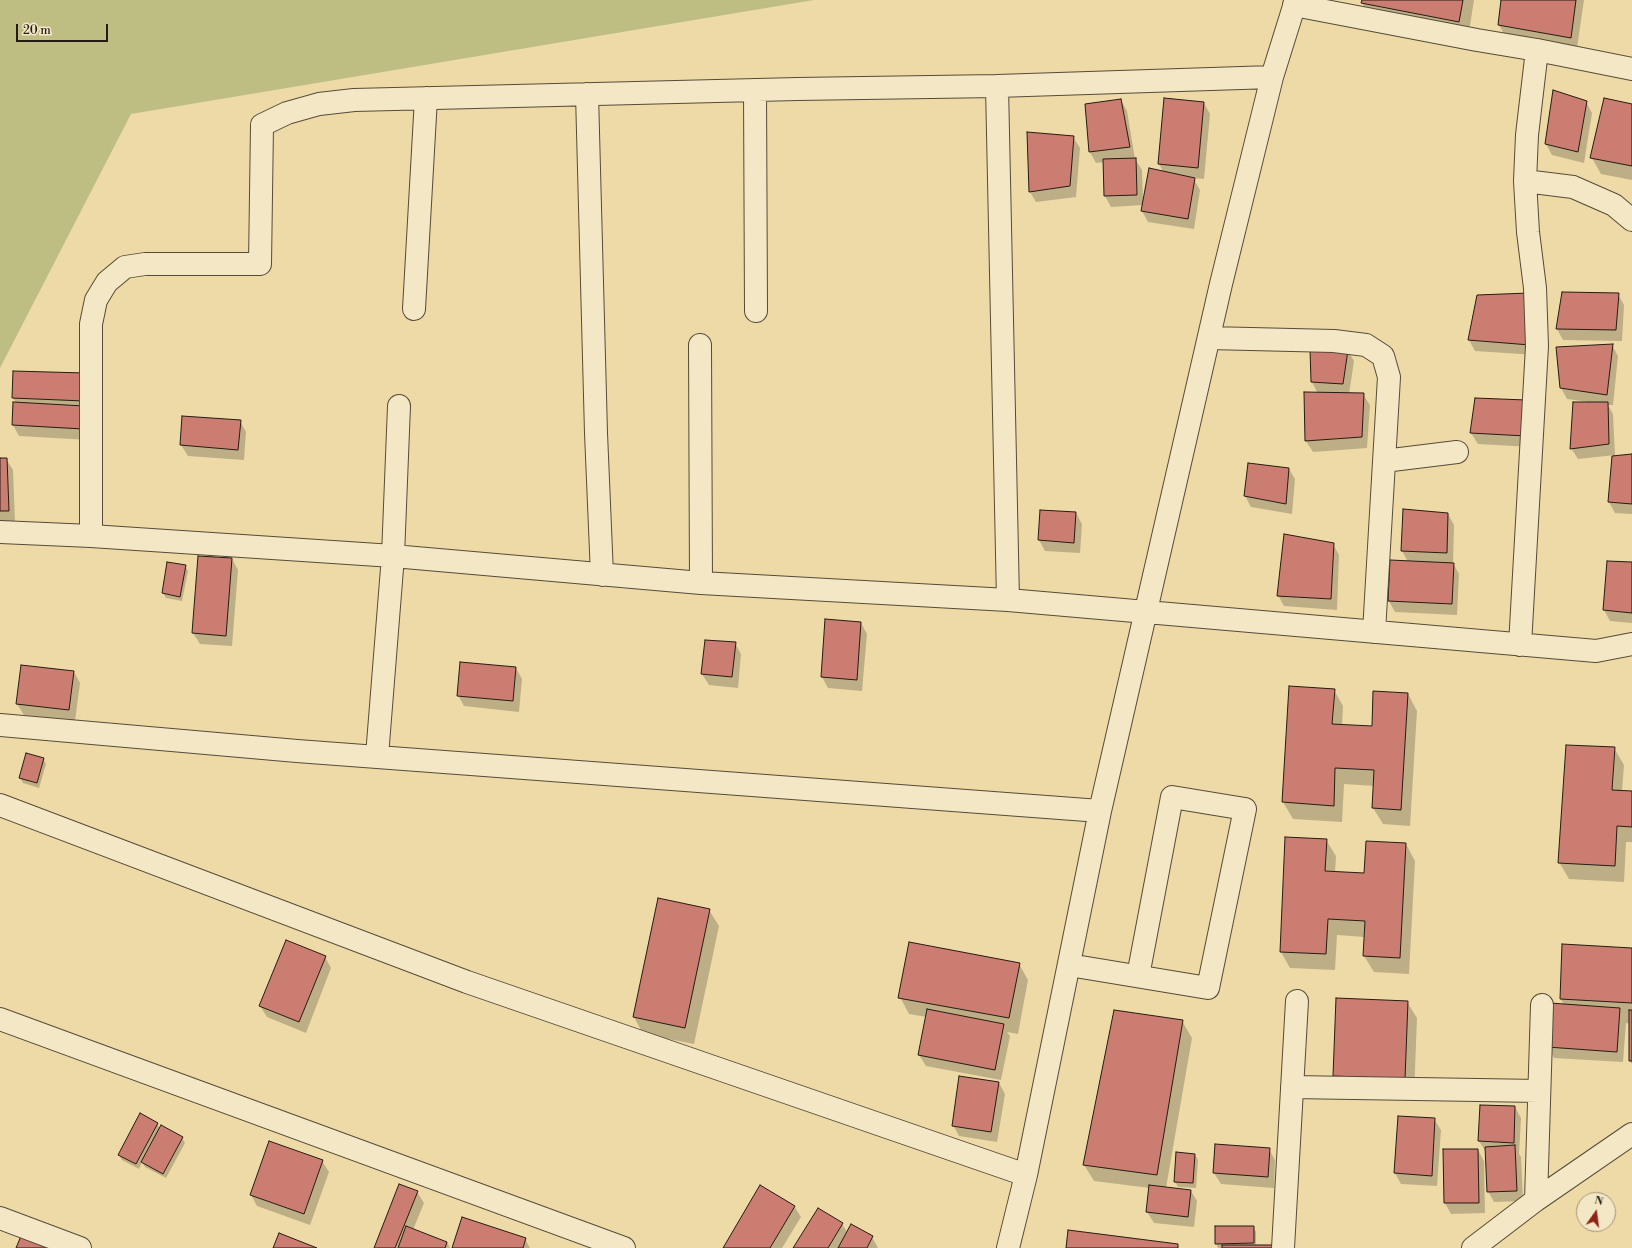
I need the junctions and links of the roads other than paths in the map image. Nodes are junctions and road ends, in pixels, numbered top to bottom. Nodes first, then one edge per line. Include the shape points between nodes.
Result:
1 (1295, 2) edge
2 (1538, 50) junction
3 (1632, 69) edge
4 (1272, 78) junction
5 (997, 86) junction
6 (755, 90) junction
7 (587, 94) junction
8 (426, 98) junction
9 (1525, 181) junction
10 (1632, 220) edge
11 (414, 309) dead end
12 (756, 311) dead end
13 (1209, 338) junction
14 (700, 345) dead end
15 (399, 406) dead end
16 (1457, 452) dead end
17 (1384, 461) junction
18 (0, 532) edge
19 (91, 536) junction
20 (393, 556) junction
21 (602, 575) junction
22 (701, 584) junction
23 (1008, 600) junction
24 (1147, 611) junction
25 (1374, 632) junction
26 (1632, 644) edge
27 (1520, 645) junction
28 (0, 725) edge
29 (377, 756) junction
30 (0, 805) edge
31 (1100, 811) junction
32 (1069, 965) junction
33 (1138, 976) junction
34 (1297, 1001) dead end
35 (1542, 1006) dead end
36 (0, 1019) edge
37 (1292, 1087) junction
38 (1539, 1091) junction
39 (1632, 1134) edge
40 (1026, 1175) junction
41 (1536, 1200) junction
42 (0, 1218) edge
43 (80, 1248) edge
44 (624, 1248) edge
45 (1008, 1248) edge
46 (1283, 1248) edge
47 (1473, 1248) edge

1 - 2 street via 1454,36
1 - 4 street
2 - 3 street
2 - 9 street via 1527,135
4 - 5 street
4 - 13 street
5 - 6 street
5 - 23 street
6 - 7 street
6 - 12 street
7 - 8 street
7 - 21 street
8 - 11 street
8 - 19 street via 354,100 319,104 287,113 262,125 260,264 145,264 125,267 107,282 96,300 91,324
9 - 10 street via 1573,187 1614,205
9 - 27 street via 1535,288 1537,346
13 - 17 street via 1334,341 1366,345 1383,356 1389,377
13 - 24 street
14 - 22 street
15 - 20 street
16 - 17 street
17 - 25 street
18 - 19 street
19 - 20 street
20 - 21 street
20 - 29 street
21 - 22 street
22 - 23 street
23 - 24 street
24 - 25 street
24 - 31 street
25 - 27 street
26 - 27 street via 1596,651
28 - 29 street
29 - 31 street
30 - 40 street via 467,982
31 - 32 street
32 - 33 street
32 - 40 street
33 - 33 street via 1208,988 1245,809 1172,797
34 - 37 street
35 - 38 street
36 - 44 street
37 - 38 street
37 - 46 street
38 - 41 street
39 - 41 street
40 - 45 street
41 - 47 street
42 - 43 street

